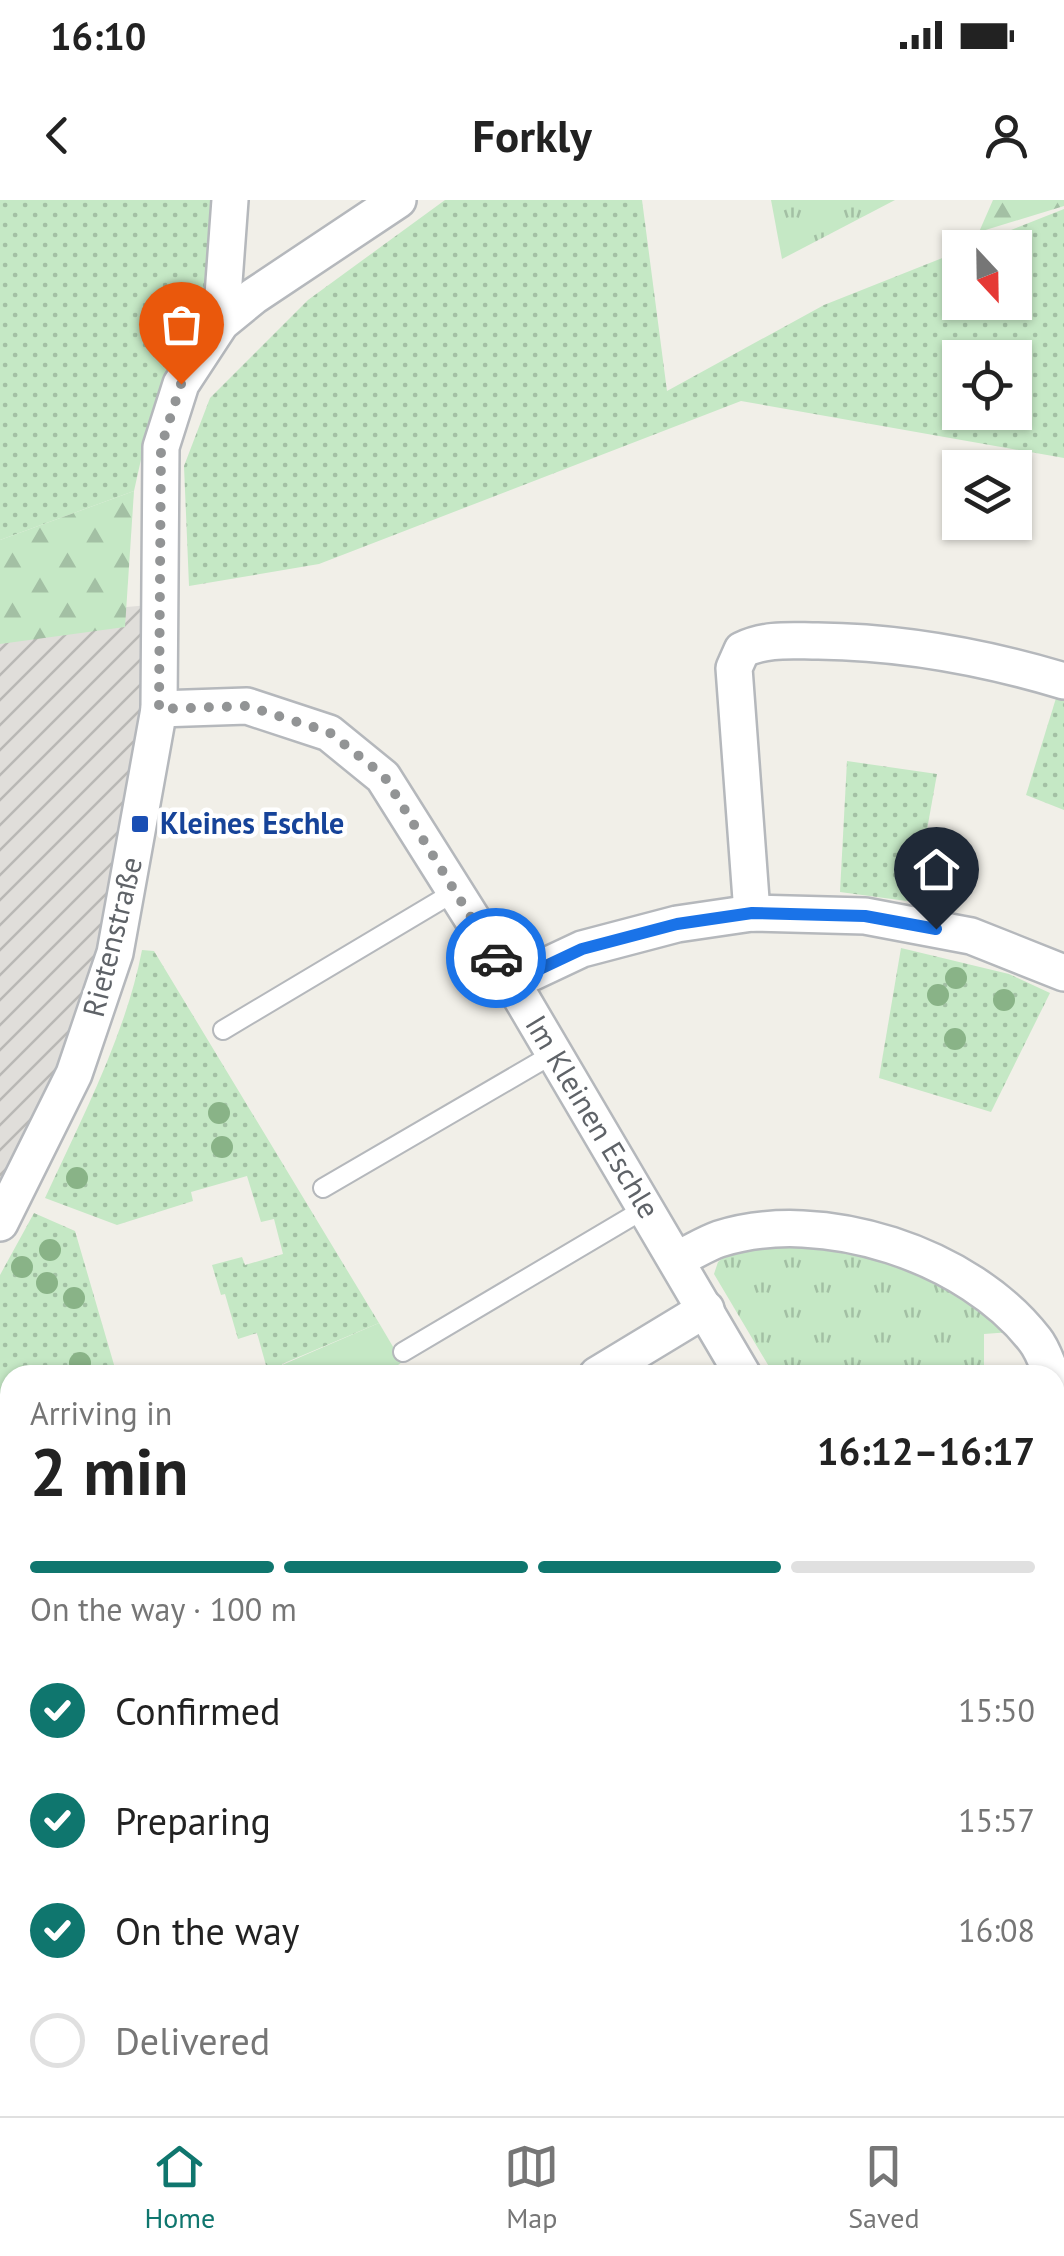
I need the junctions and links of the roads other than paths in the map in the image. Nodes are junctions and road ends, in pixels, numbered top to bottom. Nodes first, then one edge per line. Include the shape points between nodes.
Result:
1 (230, 200) edge
2 (398, 200) edge
3 (221, 323) junction
4 (1064, 682) edge
5 (159, 709) junction
6 (456, 891) junction
7 (752, 913) junction
8 (1064, 973) edge
9 (512, 982) junction
10 (222, 1030) dead end
11 (553, 1054) junction
12 (323, 1188) dead end
13 (646, 1208) junction
14 (0, 1223) edge
15 (677, 1259) junction
16 (706, 1308) junction
17 (403, 1352) dead end
18 (613, 1365) edge
19 (737, 1365) edge
20 (1048, 1365) edge

1 - 3 street
2 - 3 street, Rietenstraße
3 - 5 street, Rietenstraße via 181,384 161,447
4 - 7 street via 992,660 909,647 762,641 742,650 734,668
5 - 6 street, Im Kleinen Eschle via 247,706 329,732 384,776
5 - 14 street, Rietenstraße via 115,953 74,1074
6 - 9 street, Im Kleinen Eschle
6 - 10 lane
7 - 8 street via 865,916 971,936
7 - 9 street via 582,949
9 - 11 street, Im Kleinen Eschle
11 - 12 lane
11 - 13 street, Im Kleinen Eschle
13 - 15 street, Im Kleinen Eschle
13 - 17 lane
15 - 16 street, Im Kleinen Eschle
15 - 20 street via 720,1239 770,1230 880,1241 942,1265 1002,1305 1038,1342
16 - 18 street
16 - 19 street, Im Kleinen Eschle

